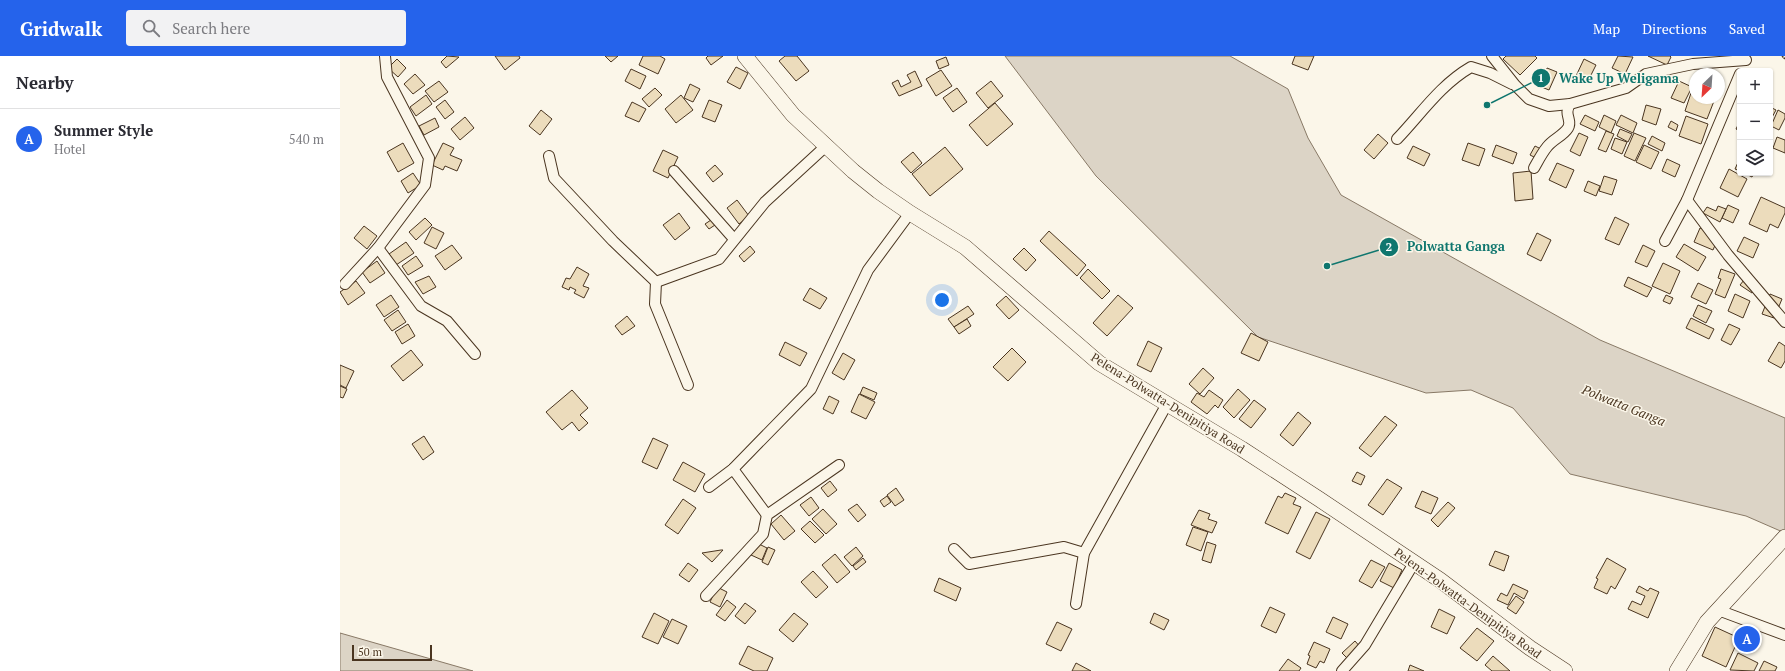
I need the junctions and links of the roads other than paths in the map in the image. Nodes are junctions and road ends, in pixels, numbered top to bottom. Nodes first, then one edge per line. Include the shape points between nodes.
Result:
1 (385, 56) edge
2 (745, 56) edge
3 (1492, 56) edge
4 (1747, 58) edge
5 (1742, 68) edge
6 (1737, 81) edge
7 (1515, 85) junction
8 (1570, 104) junction
9 (1397, 139) dead end
10 (826, 146) junction
11 (550, 156) dead end
12 (1534, 168) dead end
13 (674, 171) dead end
14 (1687, 200) junction
15 (910, 213) junction
16 (734, 239) junction
17 (1666, 241) dead end
18 (378, 248) junction
19 (656, 282) junction
20 (345, 284) dead end
21 (1785, 322) edge
22 (475, 354) dead end
23 (688, 385) dead end
24 (1168, 404) junction
25 (839, 465) dead end
26 (732, 469) junction
27 (709, 487) dead end
28 (767, 515) junction
29 (1785, 537) edge
30 (954, 548) dead end
31 (1084, 552) junction
32 (1414, 563) junction
33 (706, 596) dead end
34 (1076, 604) dead end
35 (1718, 610) junction
36 (1785, 635) edge
37 (1342, 671) edge
38 (1565, 671) edge
39 (1677, 671) edge

1 - 18 street via 387,77 429,158 425,185
2 - 10 main road, Pelena-Polwatta-Denipitiya Road via 793,115
3 - 7 street
4 - 5 street
4 - 8 street via 1693,64 1646,74 1626,88
6 - 14 street
7 - 8 street via 1529,99 1549,106
7 - 9 street via 1471,67 1432,98 1416,120
8 - 12 street via 1566,116 1570,122 1569,126 1548,146
10 - 15 main road, Pelena-Polwatta-Denipitiya Road via 878,191
10 - 16 street via 765,202
11 - 19 street via 554,178
13 - 16 street
14 - 17 street
14 - 21 street via 1728,256
15 - 24 main road, Pelena-Polwatta-Denipitiya Road via 965,247 1099,363
15 - 26 street via 868,270 811,389
16 - 19 street via 718,259
18 - 20 street
18 - 22 street via 421,306 447,321
19 - 23 street via 655,304
24 - 31 street
24 - 32 main road, Pelena-Polwatta-Denipitiya Road via 1242,449
25 - 28 street
26 - 27 street
26 - 28 street
28 - 33 street via 763,534
29 - 35 main road
30 - 31 street via 969,564 1064,547
31 - 34 street
32 - 37 street via 1365,646
32 - 38 main road, Pelena-Polwatta-Denipitiya Road
35 - 36 street
35 - 39 main road via 1698,635

